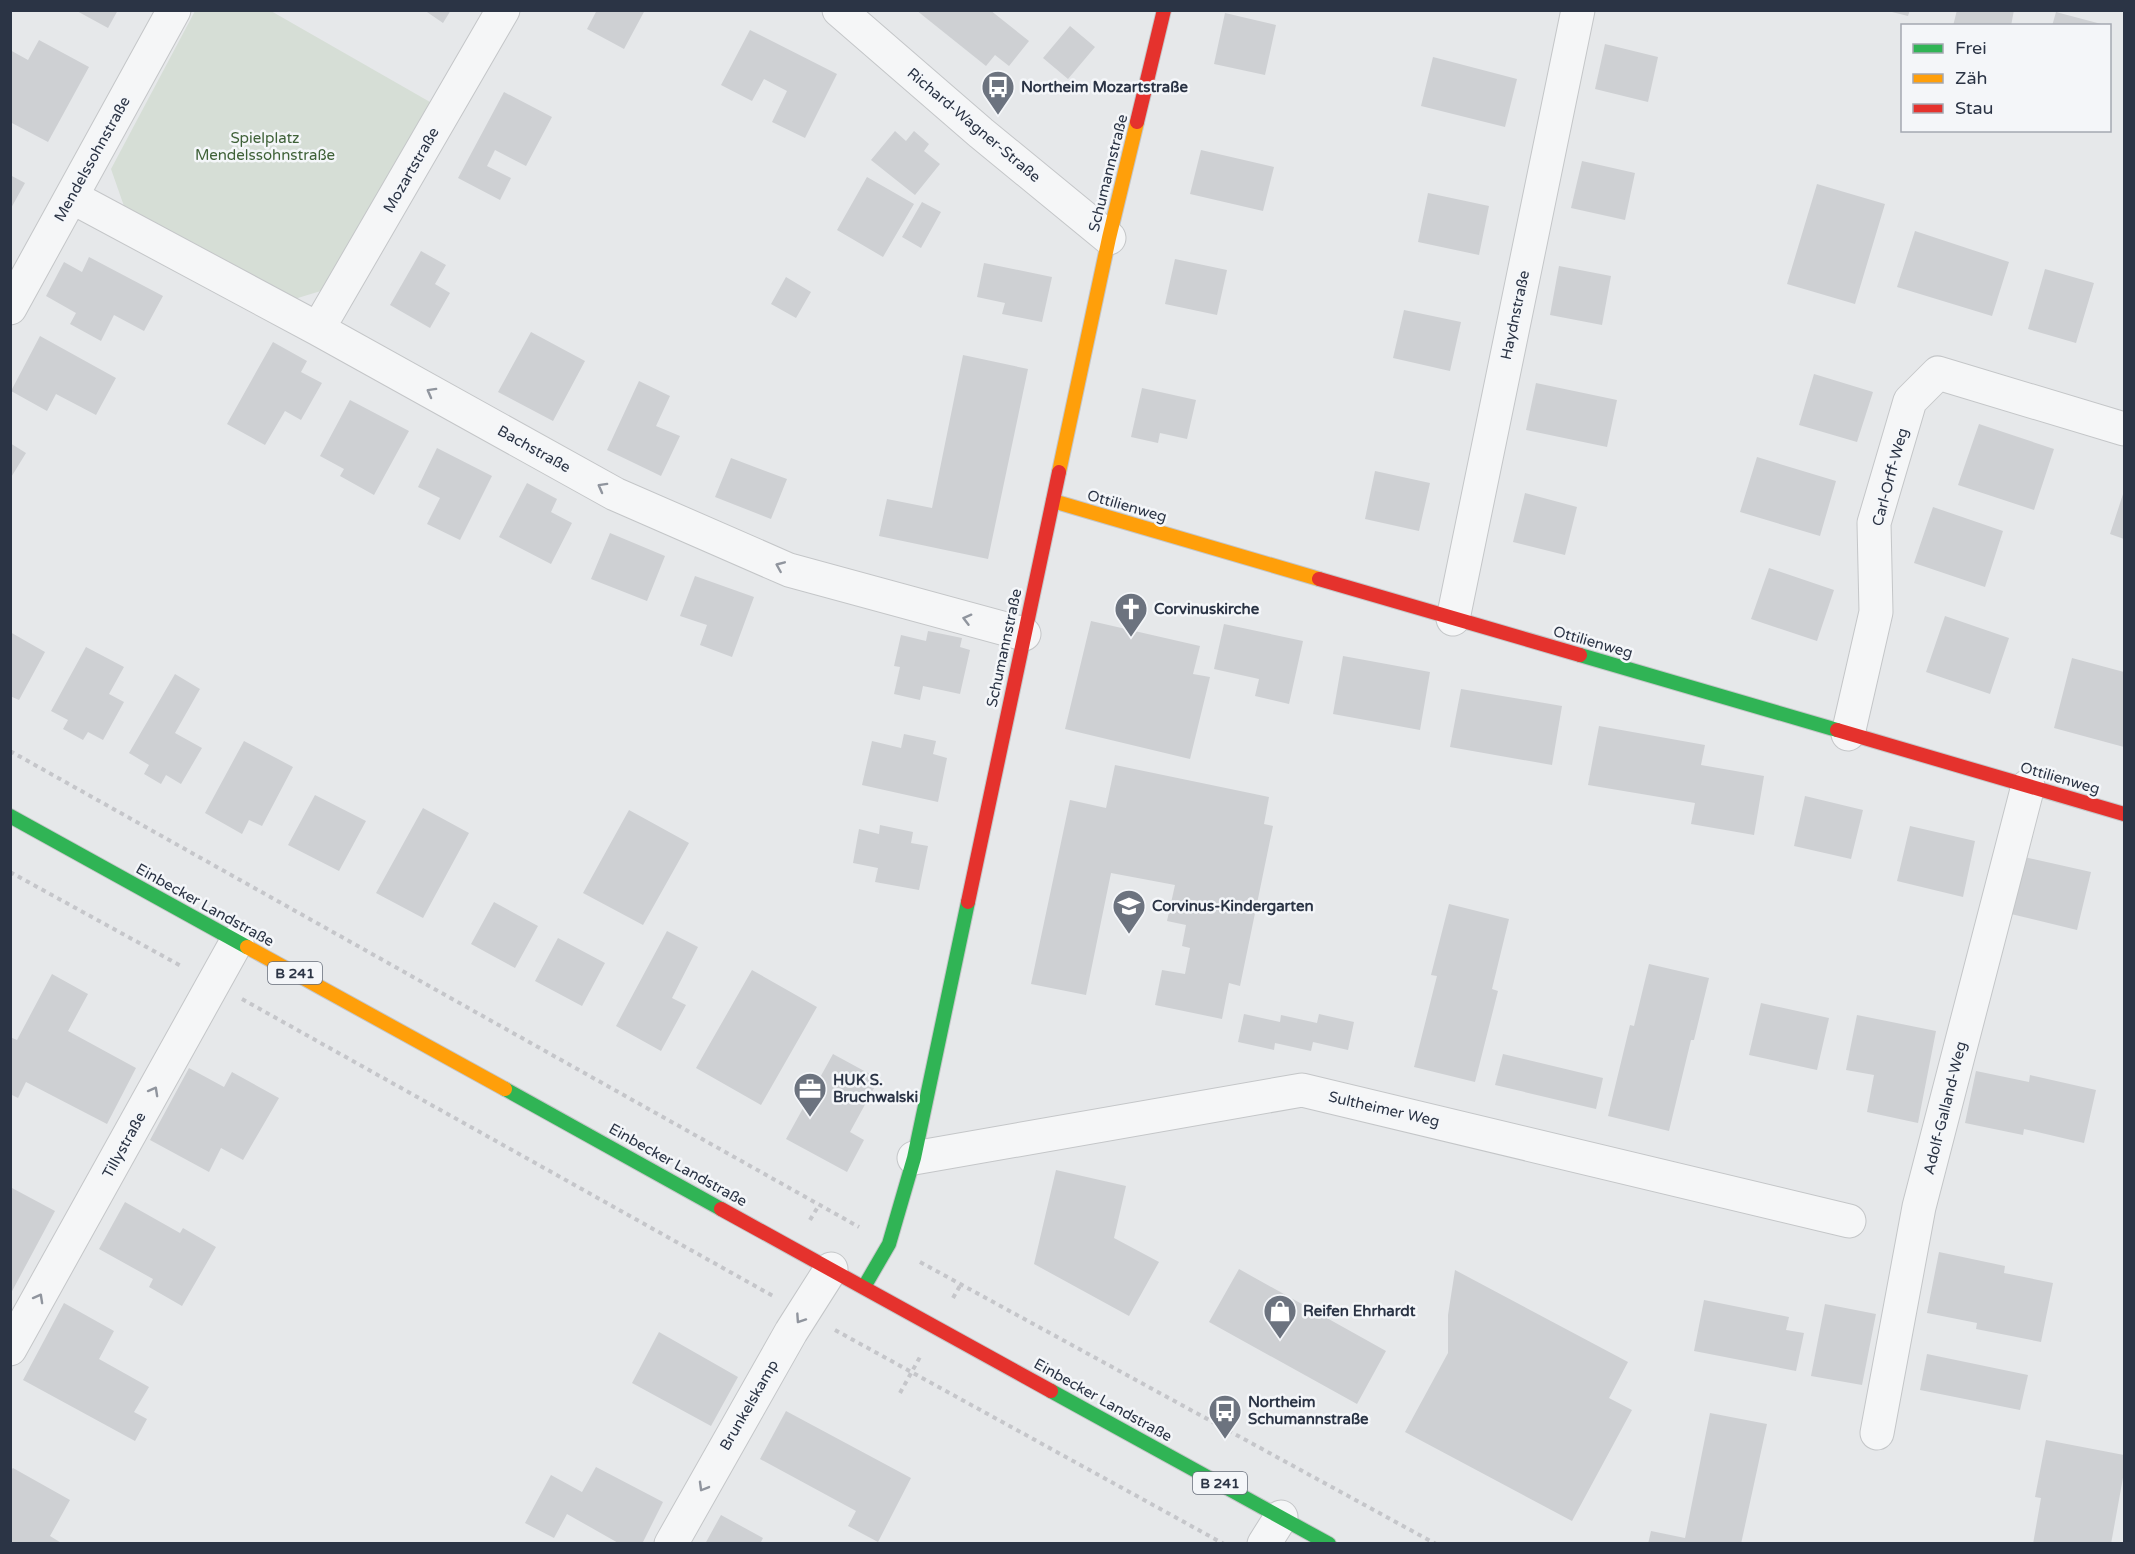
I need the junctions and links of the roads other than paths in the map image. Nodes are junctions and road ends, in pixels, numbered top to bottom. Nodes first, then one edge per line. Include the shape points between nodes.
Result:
1 (174, 10) edge
2 (503, 10) edge
3 (839, 10) edge
4 (1164, 10) edge
5 (1578, 10) edge
6 (72, 196) junction
7 (1109, 238) junction
8 (10, 308) edge
9 (318, 329) junction
10 (2124, 429) edge
11 (1053, 501) junction
12 (1453, 619) junction
13 (1024, 634) junction
14 (1848, 734) junction
15 (2028, 786) junction
16 (2124, 814) edge
17 (10, 816) edge
18 (237, 941) junction
19 (914, 1158) junction
20 (1849, 1221) dead end
21 (831, 1269) junction
22 (864, 1287) junction
23 (10, 1349) edge
24 (1878, 1433) dead end
25 (1273, 1530) edge
26 (671, 1544) edge
27 (1329, 1544) edge

1 - 6 street, Mendelssohnstraße
2 - 9 street, Mozartstraße
3 - 7 street, Richard-Wagner-Straße
4 - 7 street, Schumannstraße
5 - 12 street, Haydnstraße
6 - 8 street, Mendelssohnstraße
6 - 9 street, Bachstraße
7 - 11 street, Schumannstraße
13 -> 9 street, Bachstraße via 789,570 615,494
10 - 14 street, Carl-Orff-Weg via 1938,373 1910,401 1874,523 1876,612
11 - 12 street, Ottilienweg
11 - 13 street, Schumannstraße
12 - 14 street, Ottilienweg
13 - 19 street, Schumannstraße
14 - 15 street, Ottilienweg
15 - 16 street, Ottilienweg
15 - 24 street, Adolf-Galland-Weg via 1919,1207
17 - 18 street, Einbecker Landstraße / B 241
18 - 21 street, Einbecker Landstraße / B 241
23 -> 18 street, Tillystraße
19 - 20 street, Sultheimer Weg via 1302,1090
19 - 22 street, Schumannstraße via 888,1244
21 - 22 street, Einbecker Landstraße / B 241
21 -> 26 street, Brunkelskamp
22 - 25 street, Einbecker Landstraße / B 241
25 - 27 street, Einbecker Landstraße / B 241

